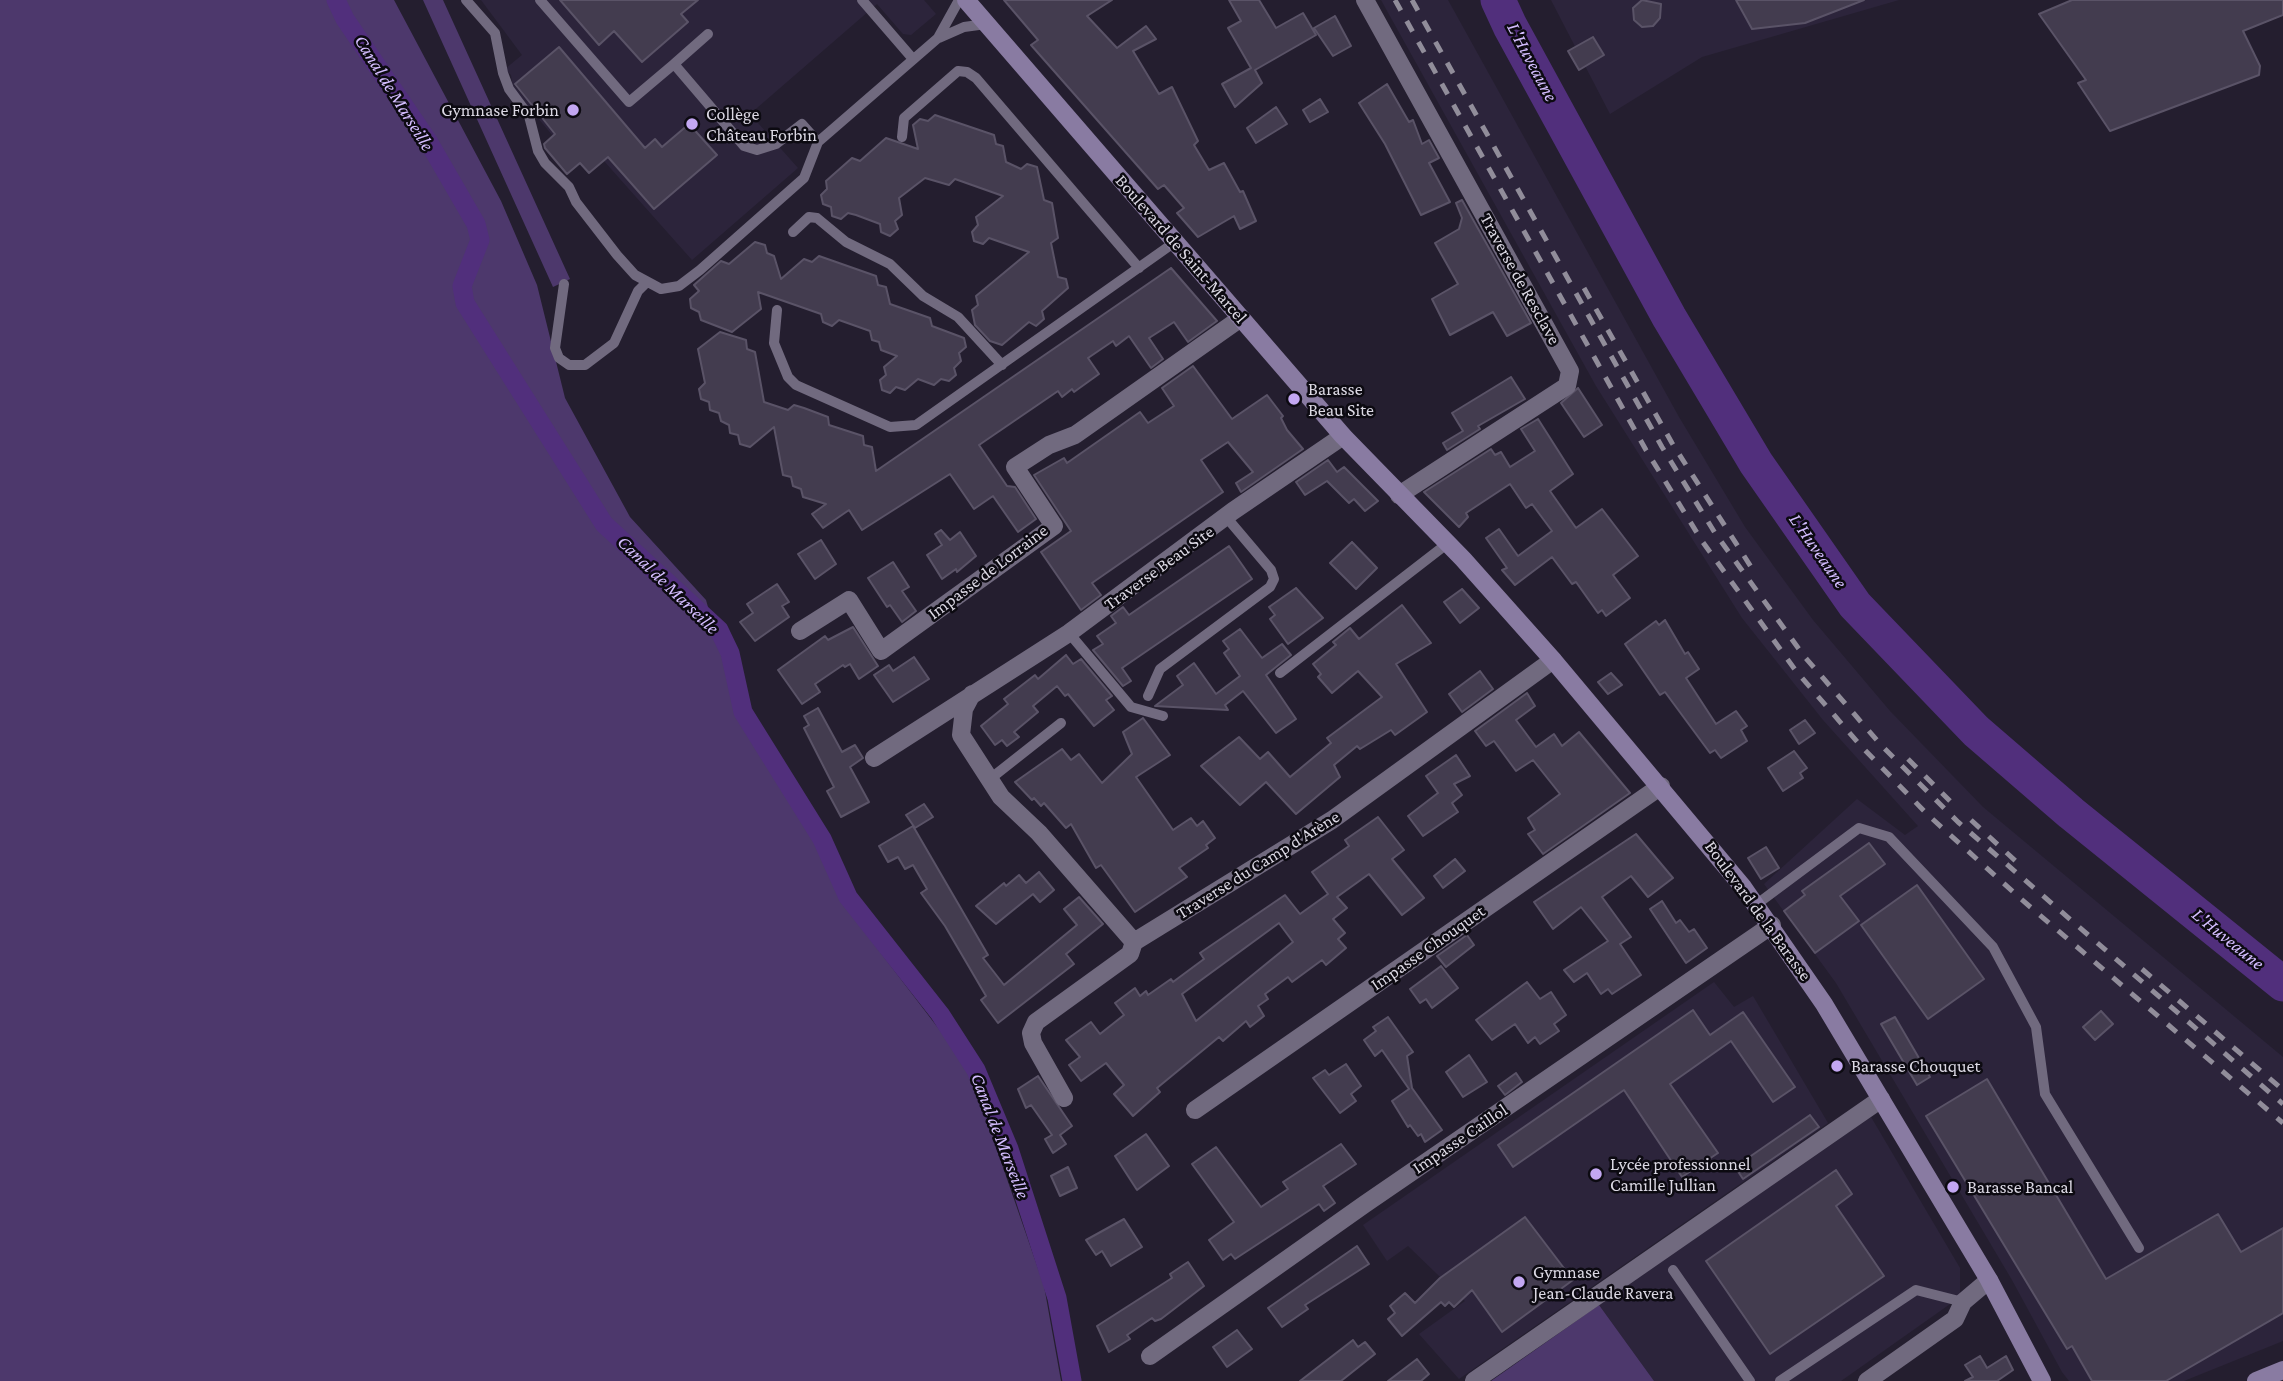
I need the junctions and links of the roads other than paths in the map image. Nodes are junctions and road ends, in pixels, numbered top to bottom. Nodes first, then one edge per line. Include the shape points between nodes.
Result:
1 (466, 0) edge
2 (540, 0) edge
3 (863, 0) edge
4 (959, 0) edge
5 (966, 0) edge
6 (1364, 0) edge
7 (986, 24) junction
8 (708, 34) dead end
9 (938, 38) junction
10 (913, 59) junction
11 (674, 64) junction
12 (902, 137) dead end
13 (818, 142) junction
14 (793, 232) dead end
15 (1175, 242) junction
16 (1139, 268) junction
17 (647, 282) junction
18 (564, 284) dead end
19 (777, 310) dead end
20 (1241, 318) junction
21 (1003, 365) junction
22 (1343, 436) junction
23 (1399, 495) junction
24 (1227, 518) junction
25 (1448, 543) junction
26 (800, 631) dead end
27 (1069, 633) junction
28 (1553, 660) junction
29 (1280, 673) dead end
30 (972, 694) junction
31 (1148, 696) dead end
32 (1163, 716) dead end
33 (1061, 723) dead end
34 (874, 758) dead end
35 (990, 779) junction
36 (1661, 786) junction
37 (1757, 904) junction
38 (1772, 925) junction
39 (1134, 942) junction
40 (1064, 1098) dead end
41 (1881, 1099) junction
42 (1195, 1110) dead end
43 (2139, 1248) dead end
44 (1673, 1270) dead end
45 (1989, 1280) junction
46 (1963, 1302) junction
47 (1150, 1356) dead end
48 (2283, 1370) edge
49 (1474, 1381) edge
50 (1750, 1381) edge
51 (1780, 1381) edge
52 (1867, 1381) edge
53 (2042, 1381) edge
54 (2256, 1381) edge

1 - 17 lane via 495,33 509,89 529,116 545,163 569,187 617,255
2 - 11 lane via 629,103
3 - 10 lane
4 - 9 lane
5 - 7 street, Boulevard de Saint-Marcel
6 - 23 street, Traverse de Resclave via 1570,371 1567,386
7 - 9 lane
7 - 15 street, Boulevard de Saint-Marcel
8 - 11 lane
9 - 10 lane
10 - 13 lane
11 - 13 lane via 750,150 776,144 802,124
12 - 16 lane via 904,118 958,71 967,72
13 - 17 lane via 804,178 700,270 679,286 661,289
14 - 21 lane via 809,217 817,218 846,242 890,264 923,296 958,317
15 - 16 lane
15 - 20 street, Boulevard de Saint-Marcel
16 - 21 lane
17 - 18 lane via 614,343 585,365 569,365 555,348
19 - 21 lane via 774,343 788,377 796,385 890,427 916,425
20 - 22 street, Boulevard de Saint-Marcel
20 - 26 street, Impasse de Lorraine via 1075,435 1015,467 1054,526 881,651 849,600
22 - 23 street, Boulevard de Saint-Marcel
22 - 24 street, Traverse Beau Site
23 - 25 street, Boulevard de la Barasse
24 - 27 street, Traverse Beau Site
24 - 31 lane via 1274,579 1270,587 1160,669
25 - 28 street, Boulevard de la Barasse
25 - 29 lane
27 - 30 street, Traverse Beau Site
27 - 32 lane via 1131,707
28 - 36 street, Boulevard de la Barasse
28 - 39 street, Traverse du Camp d'Arène via 1332,820
30 - 34 street, Traverse Beau Site
30 - 35 street via 964,709 961,735
33 - 35 lane
35 - 39 street via 1001,797 1039,833
36 - 37 street, Boulevard de la Barasse
36 - 42 street, Impasse Chouquet
37 - 38 street, Boulevard de la Barasse
37 - 43 lane via 1859,828 1889,837 1993,947 2036,1027 2045,1094
38 - 41 street, Boulevard de la Barasse
38 - 47 street, Impasse Caillol
39 - 40 street, Traverse du Camp d'Arène via 1130,954 1045,1014 1031,1033
41 - 45 street, Boulevard de la Barasse
41 - 49 street
44 - 50 lane
45 - 46 street
45 - 53 street, Boulevard de la Barasse
46 - 51 lane via 1916,1290
46 - 52 street via 1955,1319
48 - 54 street

